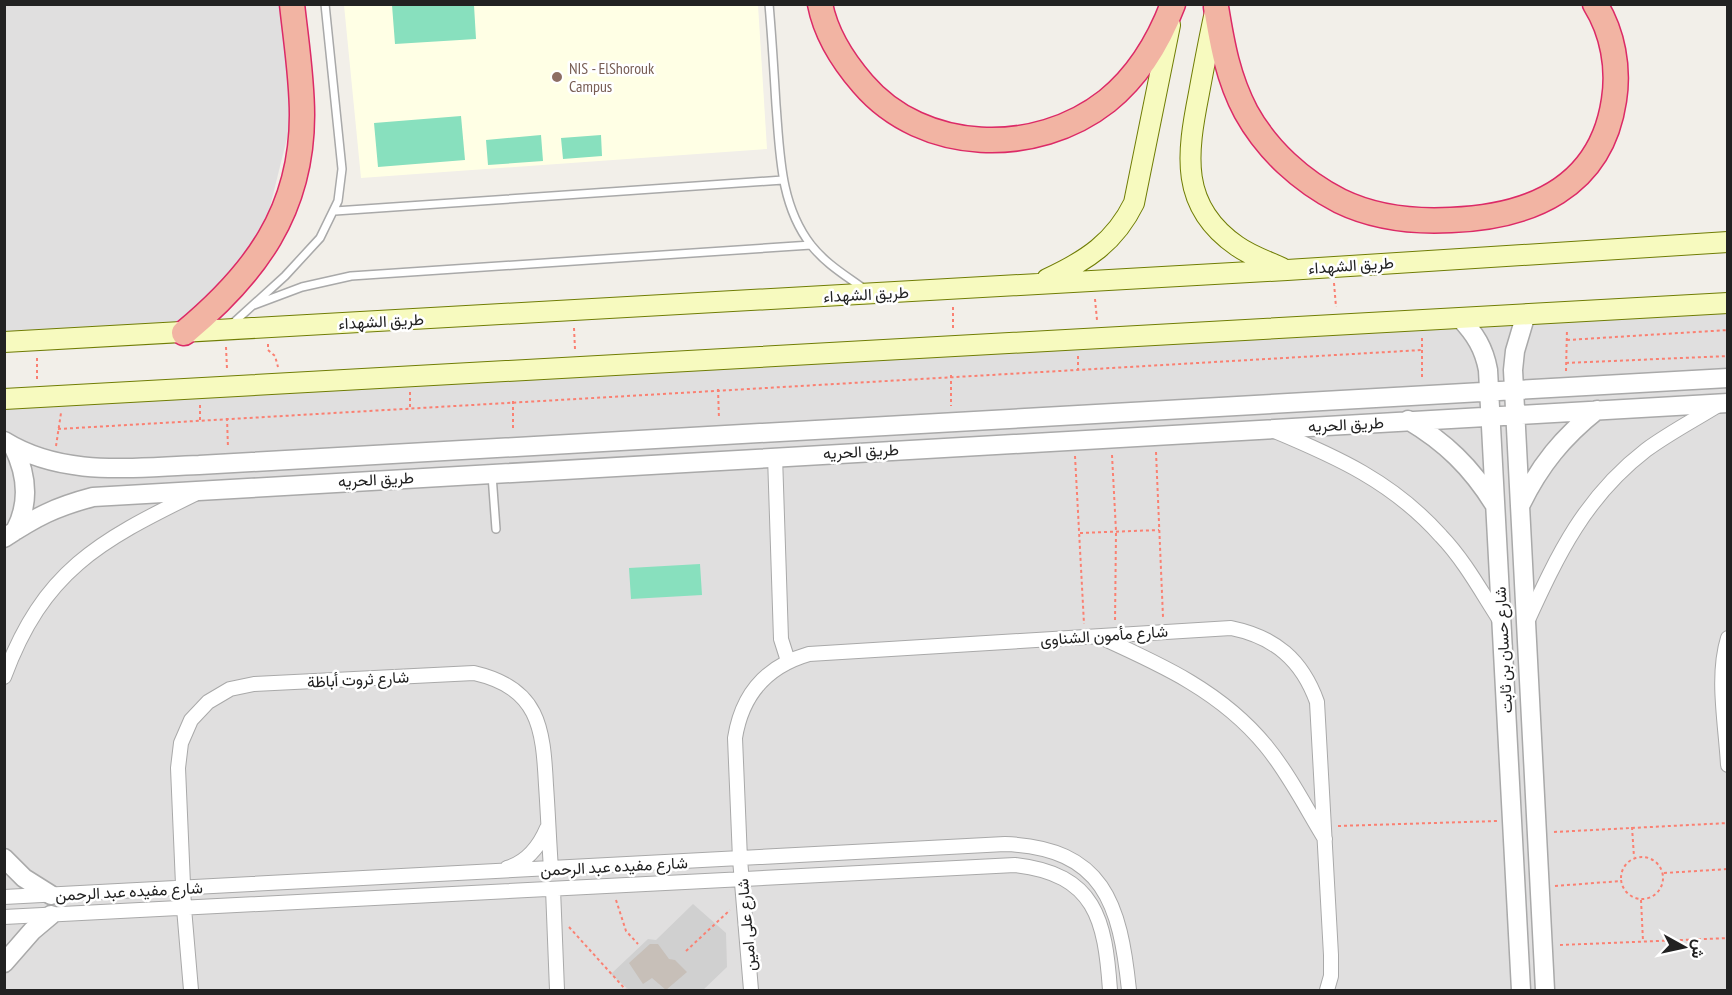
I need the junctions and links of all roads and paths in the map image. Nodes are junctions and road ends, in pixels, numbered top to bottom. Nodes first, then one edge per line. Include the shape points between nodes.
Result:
1 (292, 4) edge
2 (325, 4) edge
3 (769, 4) edge
4 (820, 4) edge
5 (1173, 4) edge
6 (1595, 4) edge
7 (1216, 6) edge
8 (783, 180) junction
9 (335, 212) junction
10 (1728, 242) edge
11 (812, 245) junction
12 (1333, 266) junction
13 (1287, 270) junction
14 (1093, 281) junction
15 (1035, 284) junction
16 (953, 289) junction
17 (871, 294) junction
18 (1728, 303) edge
19 (254, 305) junction
20 (573, 310) junction
21 (1568, 312) junction
22 (1526, 314) junction
23 (1460, 318) junction
24 (1422, 320) junction
25 (1337, 325) junction
26 (280, 327) junction
27 (226, 330) junction
28 (1728, 330) edge
29 (184, 333) junction
30 (1098, 338) junction
31 (1567, 340) junction
32 (37, 341) junction
33 (4, 342) edge
34 (952, 346) junction
35 (1422, 350) junction
36 (1728, 356) edge
37 (1566, 363) junction
38 (575, 367) junction
39 (951, 375) junction
40 (1728, 378) edge
41 (280, 384) junction
42 (1566, 386) junction
43 (227, 387) junction
44 (718, 389) junction
45 (1514, 389) junction
46 (1489, 390) junction
47 (1422, 394) junction
48 (63, 396) junction
49 (38, 397) junction
50 (4, 399) edge
51 (513, 401) junction
52 (1725, 403) edge
53 (1597, 410) junction
54 (1516, 414) junction
55 (1491, 416) junction
56 (227, 418) junction
57 (1408, 420) junction
58 (951, 421) junction
59 (1267, 428) junction
60 (58, 429) junction
61 (1155, 434) junction
62 (720, 435) junction
63 (1111, 437) junction
64 (1074, 439) junction
65 (9, 443) edge
66 (514, 447) junction
67 (774, 456) junction
68 (53, 462) junction
69 (228, 463) junction
70 (199, 465) junction
71 (91, 468) junction
72 (492, 473) junction
73 (204, 489) junction
74 (93, 497) junction
75 (1495, 506) junction
76 (1520, 506) junction
77 (496, 529) dead end
78 (1159, 530) junction
79 (1116, 531) junction
80 (1080, 533) junction
81 (8, 538) edge
82 (1502, 622) junction
83 (1526, 624) junction
84 (1164, 632) junction
85 (1115, 635) junction
86 (1090, 636) junction
87 (1728, 638) edge
88 (788, 661) junction
89 (4, 677) edge
90 (1728, 765) edge
91 (1512, 820) junction
92 (1728, 823) edge
93 (548, 824) junction
94 (1632, 827) junction
95 (1537, 833) junction
96 (1325, 834) junction
97 (4, 858) edge
98 (1634, 858) junction
99 (740, 859) junction
100 (551, 869) junction
101 (1728, 869) edge
102 (497, 871) junction
103 (1663, 873) junction
104 (742, 878) junction
105 (1621, 881) junction
106 (611, 886) junction
107 (1540, 887) junction
108 (183, 888) junction
109 (553, 889) junction
110 (51, 895) junction
111 (4, 897) edge
112 (743, 898) junction
113 (1641, 900) junction
114 (184, 908) junction
115 (554, 909) junction
116 (51, 915) junction
117 (4, 917) edge
118 (1728, 938) edge
119 (1643, 941) junction
120 (638, 944) dead end
121 (1543, 946) junction
122 (686, 951) dead end
123 (4, 963) edge
124 (191, 990) edge
125 (556, 990) edge
126 (626, 990) edge
127 (751, 990) edge
128 (1110, 990) edge
129 (1130, 990) edge
130 (1327, 990) edge
131 (1521, 990) edge
132 (1545, 990) edge

1 - 29 highway via 302,114 290,190 282,214 257,259 224,298
2 - 9 lane via 342,169
3 - 8 lane
4 - 5 highway via 844,63 887,107 943,134 1004,141 1067,125 1107,100 1145,59
5 - 15 main road via 1138,188 1128,216 1100,250
6 - 7 highway via 1613,50 1616,91 1606,131 1586,166 1557,193 1518,212 1426,221 1383,216 1342,201 1287,165 1258,132 1237,93 1223,51
7 - 13 main road via 1189,145 1193,189 1206,215 1225,237 1248,253
8 - 9 lane
8 - 11 lane via 793,214
9 - 19 lane via 313,245
10 - 12 main road, طريق الشهداء
11 - 17 lane via 838,271
11 - 19 lane via 351,276 302,287
12 - 13 main road, طريق الشهداء
12 - 25 path
13 - 14 main road, طريق الشهداء
14 - 15 main road, طريق الشهداء
14 - 30 path
15 - 16 main road, طريق الشهداء
16 - 17 main road, طريق الشهداء
16 - 34 path
17 - 20 main road, طريق الشهداء
18 - 21 main road
19 - 27 lane
20 - 26 main road, طريق الشهداء
20 - 38 path
21 - 22 main road
21 - 31 path
22 - 23 main road
22 - 45 street, شارع حسان بن ثابت via 1515,351
23 - 24 main road
23 - 46 street, شارع حسان بن ثابت via 1484,351
24 - 25 main road
24 - 35 path
25 - 30 main road
26 - 27 main road, طريق الشهداء
26 - 41 path via 268,346 278,363
27 - 29 main road, طريق الشهداء
27 - 43 path
28 - 31 path
29 - 32 main road, طريق الشهداء
30 - 34 main road
31 - 37 path
32 - 33 main road, طريق الشهداء
32 - 49 path
34 - 38 main road
35 - 39 path
35 - 47 path
36 - 37 path
37 - 42 path
38 - 41 main road
39 - 44 path
39 - 58 path
40 - 42 street, طريق الحريه
41 - 43 main road
42 - 45 street, طريق الحريه
43 - 48 main road
44 - 51 path
44 - 62 path
45 - 46 street, طريق الحريه
45 - 54 street, شارع حسان بن ثابت
46 - 47 street, طريق الحريه
46 - 55 street, شارع حسان بن ثابت
47 - 58 street, طريق الحريه
48 - 49 main road
48 - 60 path
49 - 50 main road
51 - 56 path
51 - 66 path
52 - 53 street, طريق الحريه
52 - 83 street via 1647,450 1616,476 1566,540
53 - 54 street, طريق الحريه
53 - 76 street via 1572,429 1552,452
54 - 55 street, طريق الحريه
54 - 76 street, شارع حسان بن ثابت
55 - 57 street, طريق الحريه
55 - 75 street, شارع حسان بن ثابت
56 - 60 path
56 - 69 path
57 - 59 street, طريق الحريه
57 - 75 street via 1459,456
58 - 62 street, طريق الحريه
59 - 61 street, طريق الحريه
59 - 82 street via 1362,470 1409,505 1442,537
60 - 68 path
61 - 63 street, طريق الحريه
61 - 78 path
62 - 66 street, طريق الحريه
63 - 64 street, طريق الحريه
63 - 79 path
64 - 67 street, طريق الحريه
64 - 80 path
65 - 68 street, طريق الحريه
65 - 81 street via 22,468 26,491 21,518
66 - 69 street, طريق الحريه
67 - 72 street, طريق الحريه
67 - 88 street via 781,639
68 - 71 street, طريق الحريه
69 - 70 street, طريق الحريه
70 - 71 street, طريق الحريه
70 - 73 street
71 - 74 street via 97,482
72 - 73 street, طريق الحريه
72 - 77 lane
73 - 74 street, طريق الحريه
73 - 89 street via 123,530 67,573 34,613
74 - 81 street, طريق الحريه via 42,514
75 - 82 street, شارع حسان بن ثابت
76 - 83 street, شارع حسان بن ثابت
78 - 79 path
78 - 84 path
79 - 80 path
79 - 85 path
80 - 86 path
82 - 91 street, شارع حسان بن ثابت
83 - 95 street, شارع حسان بن ثابت
84 - 85 street, شارع مأمون الشناوى
84 - 96 street, شارع مأمون الشناوى via 1231,628 1251,632 1286,651 1300,666 1317,702
85 - 86 street, شارع مأمون الشناوى
86 - 88 street, شارع مأمون الشناوى via 809,654
86 - 96 street via 1179,673 1241,718 1267,746
87 - 90 street via 1723,653
88 - 99 street, شارع مأمون الشناوى via 753,690 738,721 735,738
91 - 96 path
91 - 131 street, شارع حسان بن ثابت
92 - 94 path
93 - 100 street, شارع ثروت أباظة
93 - 102 street via 542,841 530,856
93 - 108 street, شارع ثروت أباظة via 544,743 539,722 514,688 495,678 474,673 254,684 230,689 208,702 191,720 181,743 178,768
94 - 95 path
94 - 98 path
95 - 107 street, شارع حسان بن ثابت
96 - 130 street, شارع مأمون الشناوى via 1331,955
97 - 110 street via 24,878
98 - 103 path via 1652,859
98 - 105 path via 1625,865
99 - 100 street, شارع مفيده عبد الرحمن
99 - 104 street, شارع على امين
99 - 129 street, شارع مفيده عبد الرحمن via 1005,844 1033,845 1061,854 1098,883 1118,916
100 - 102 street, شارع مفيده عبد الرحمن
100 - 109 street via 540,880
100 - 109 street via 565,879
101 - 103 path
102 - 108 street, شارع مفيده عبد الرحمن
103 - 113 path via 1659,892
104 - 106 street, شارع مفيده عبد الرحمن
104 - 112 street, شارع على امين
104 - 128 street, شارع مفيده عبد الرحمن via 1015,865 1039,868 1061,876 1095,910 1104,932
105 - 107 path
105 - 113 path via 1625,892
106 - 109 street, شارع مفيده عبد الرحمن
106 - 120 path via 626,931
107 - 121 street, شارع حسان بن ثابت
108 - 110 street, شارع مفيده عبد الرحمن
108 - 114 street, شارع ثروت أباظة
109 - 114 street, شارع مفيده عبد الرحمن
109 - 115 street
110 - 111 street, شارع مفيده عبد الرحمن
112 - 122 path
112 - 127 street, شارع على امين
113 - 119 path
114 - 116 street, شارع مفيده عبد الرحمن
114 - 124 street, شارع ثروت أباظة
115 - 125 street
115 - 126 path
116 - 117 street, شارع مفيده عبد الرحمن
116 - 123 street
118 - 119 path
119 - 121 path
121 - 132 street, شارع حسان بن ثابت

